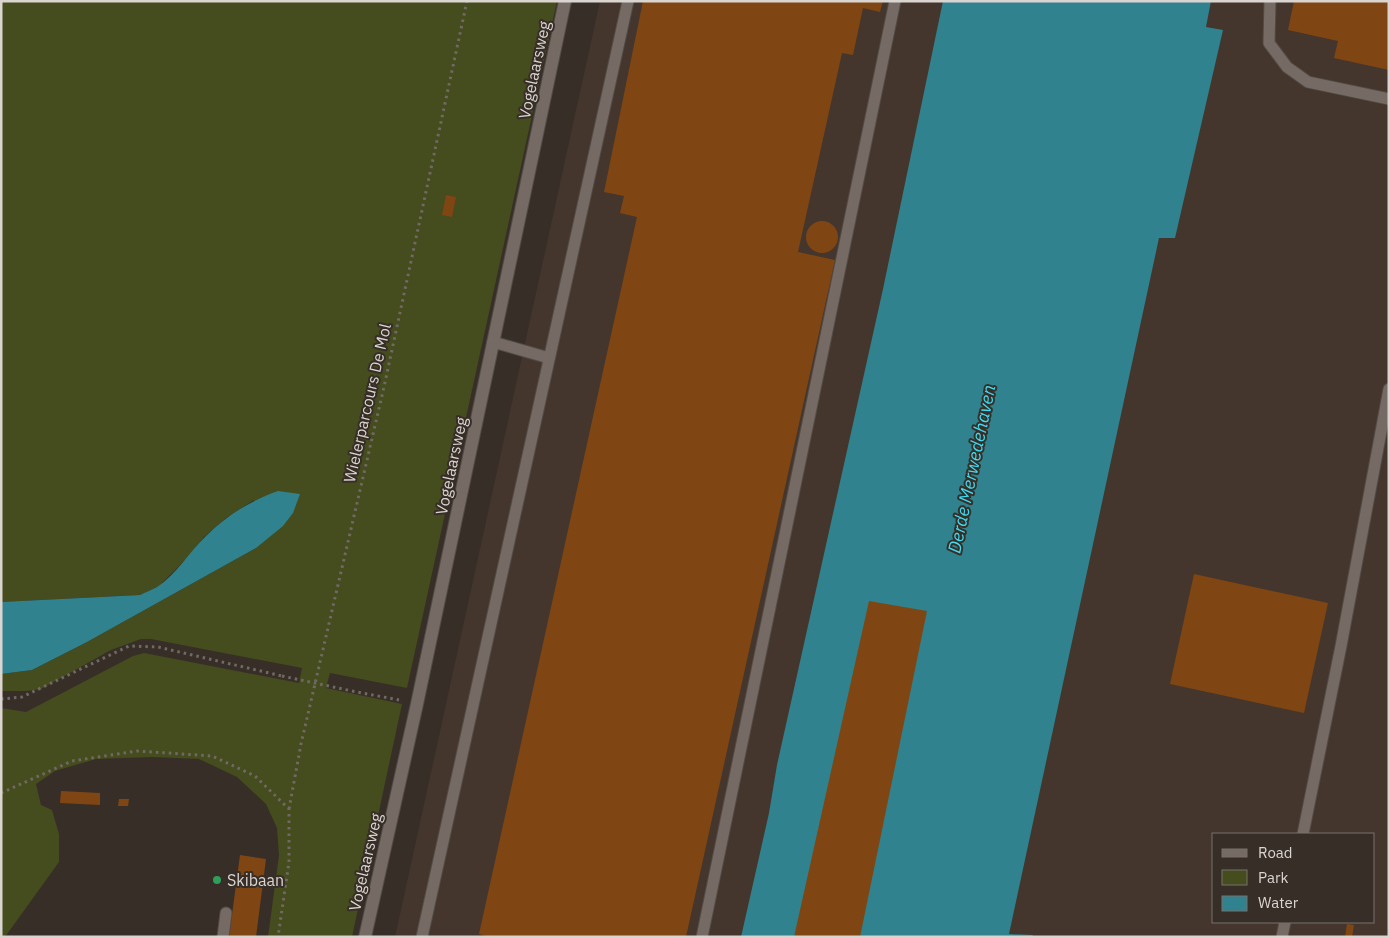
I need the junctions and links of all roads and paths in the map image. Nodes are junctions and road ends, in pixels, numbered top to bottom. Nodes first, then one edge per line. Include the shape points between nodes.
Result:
1 (467, 1) edge
2 (565, 1) edge
3 (628, 1) edge
4 (896, 1) edge
5 (1270, 1) edge
6 (1389, 99) edge
7 (493, 342) junction
8 (549, 358) junction
9 (1389, 389) edge
10 (1, 699) edge
11 (417, 704) junction
12 (1, 793) edge
13 (290, 809) junction
14 (1303, 833) edge
15 (226, 912) dead end
16 (1285, 923) edge
17 (223, 937) edge
18 (278, 937) edge
19 (364, 937) edge
20 (422, 937) edge
21 (702, 937) edge
22 (1282, 937) edge

1 - 13 path, Wielerparcours De Mol via 382,397 301,744
2 - 7 street, Vogelaarsweg
3 - 8 lane
4 - 21 lane
5 - 6 lane via 1269,42 1287,67 1308,82
7 - 8 lane
7 - 11 street, Vogelaarsweg
8 - 20 lane
9 - 14 lane
10 - 11 path, bridge via 22,697 129,646 158,647
11 - 19 street, Vogelaarsweg
12 - 13 path via 72,760 138,751 212,756 255,776
13 - 18 path, Wielerparcours De Mol via 289,862
15 - 17 lane
16 - 22 lane

